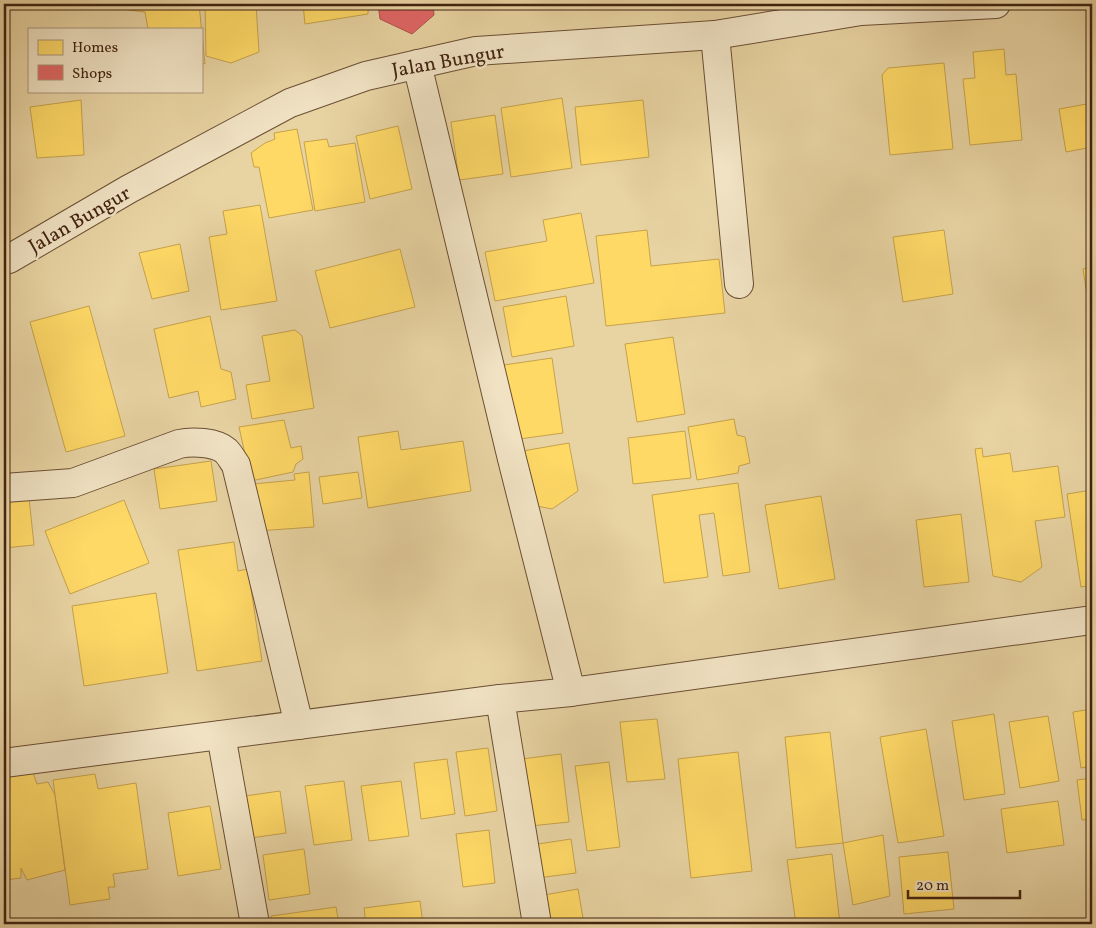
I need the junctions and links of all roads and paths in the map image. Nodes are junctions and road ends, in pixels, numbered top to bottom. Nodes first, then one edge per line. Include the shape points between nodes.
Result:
1 (996, 4) edge
2 (715, 35) junction
3 (417, 64) junction
4 (4, 260) edge
5 (739, 284) dead end
6 (4, 488) edge
7 (1092, 620) edge
8 (571, 692) junction
9 (500, 699) junction
10 (299, 725) junction
11 (221, 735) junction
12 (4, 763) edge
13 (256, 924) edge
14 (537, 924) edge

1 - 2 street, Jalan Bungur via 861,11
2 - 3 street, Jalan Bungur via 476,51
2 - 5 street
3 - 4 street, Jalan Bungur via 366,76 290,103
3 - 8 street
6 - 10 street via 74,483 179,444 204,443 225,450 236,465
7 - 8 street
8 - 9 street
9 - 10 street
9 - 14 street
10 - 11 street
11 - 12 street
11 - 13 street

